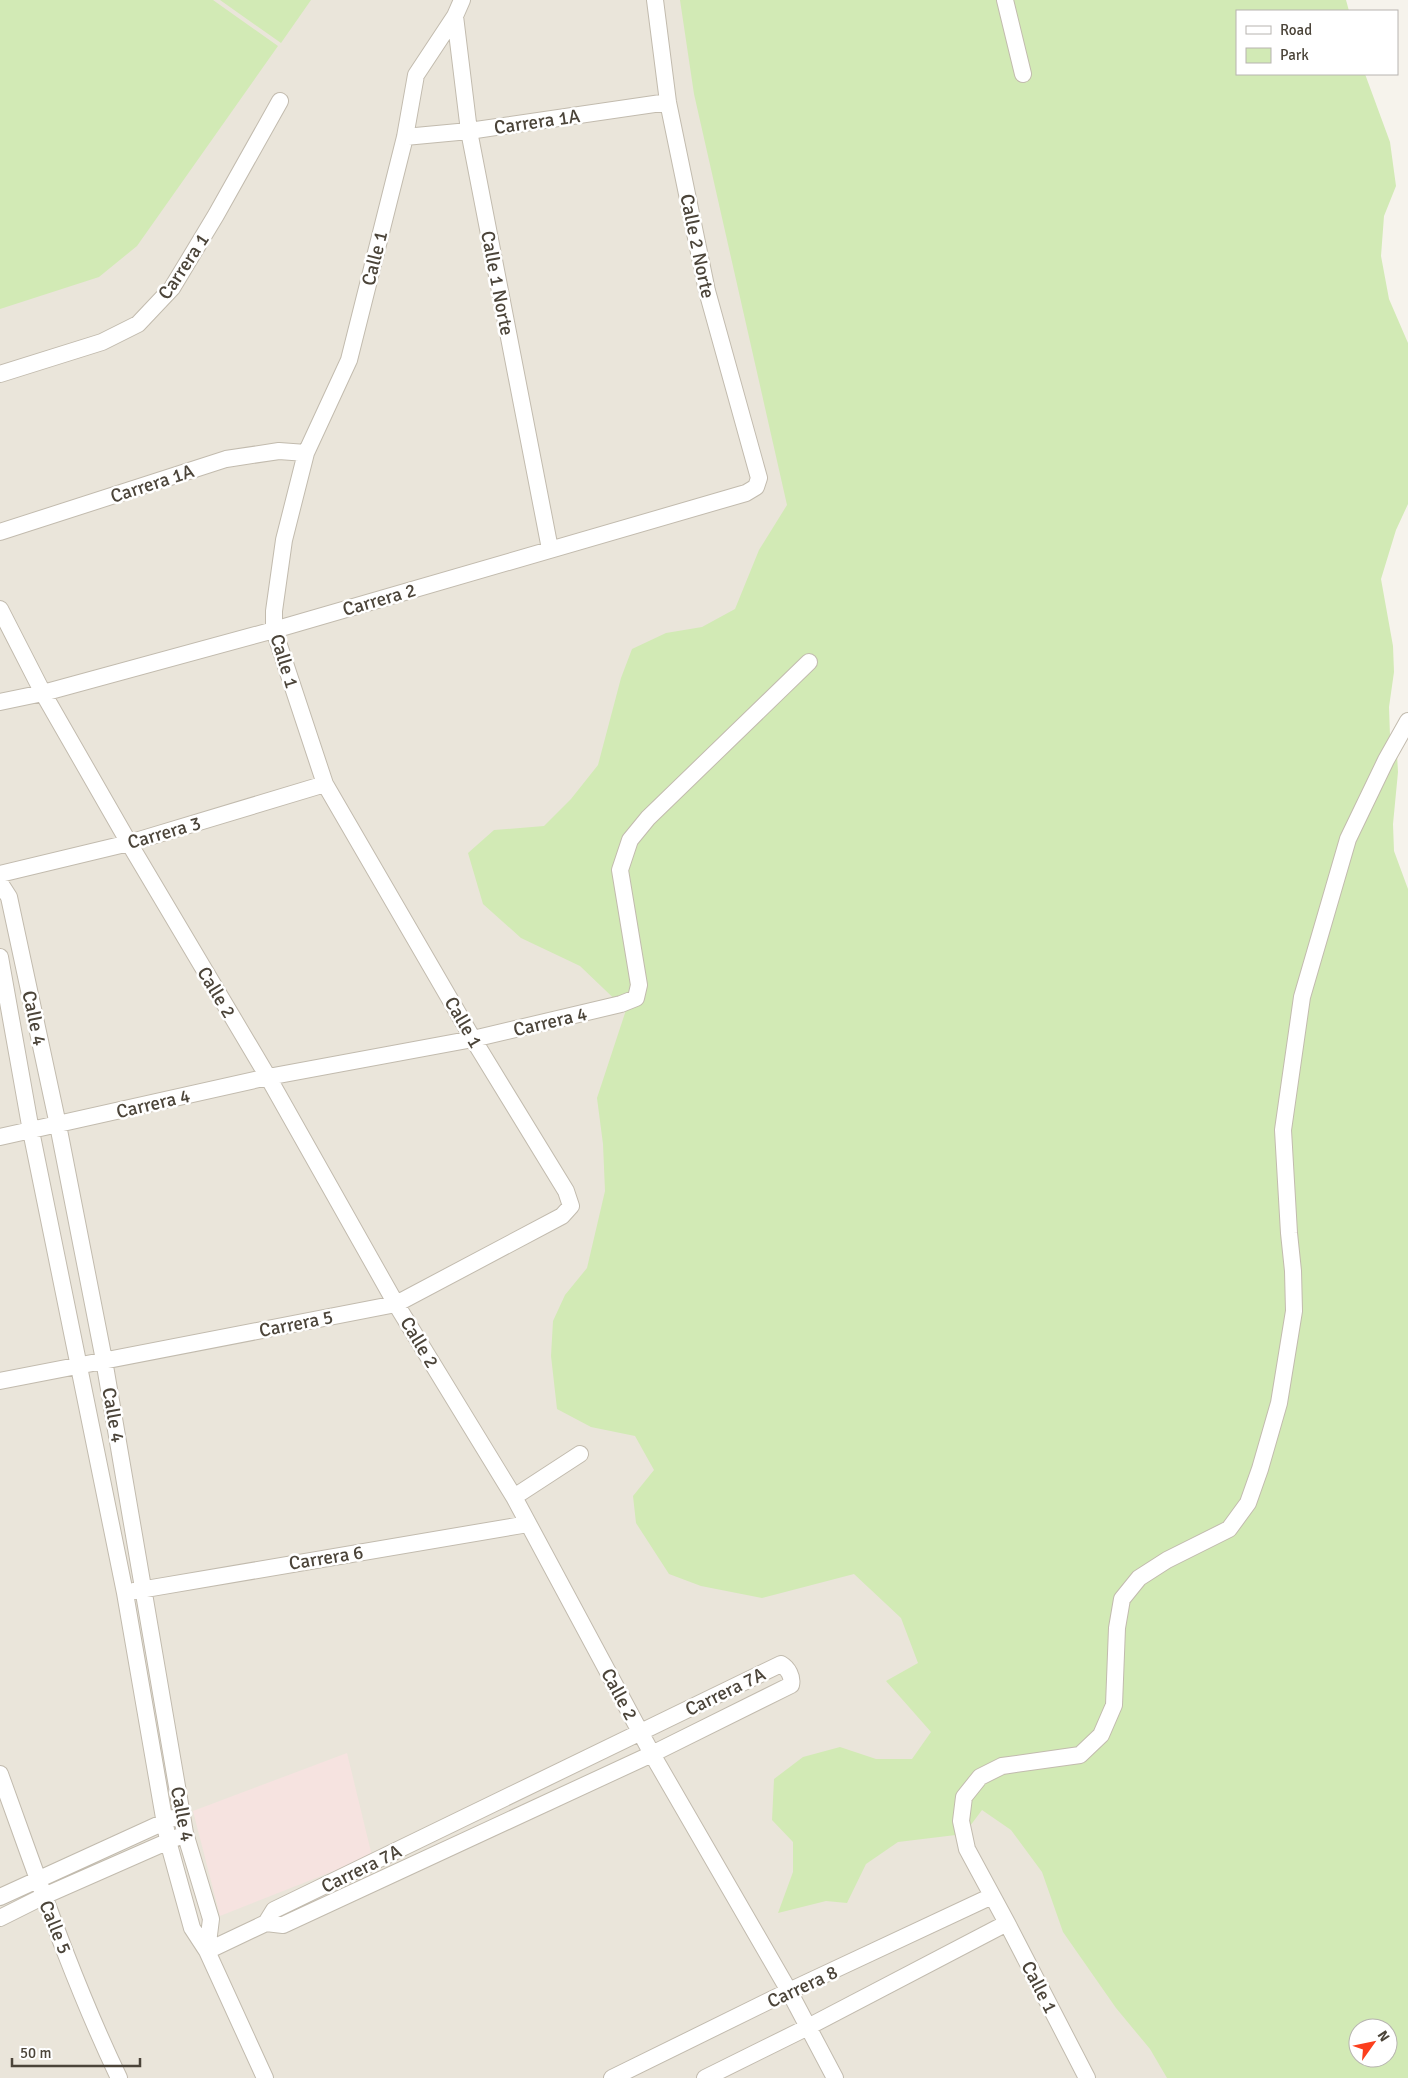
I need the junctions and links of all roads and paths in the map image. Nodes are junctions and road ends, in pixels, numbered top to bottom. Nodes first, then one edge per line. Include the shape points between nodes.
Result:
1 (462, 0) edge
2 (655, 0) edge
3 (1005, 0) edge
4 (455, 16) junction
5 (1023, 74) dead end
6 (280, 101) dead end
7 (668, 102) junction
8 (469, 131) junction
9 (405, 136) junction
10 (0, 374) edge
11 (306, 453) junction
12 (756, 487) joint
13 (0, 532) edge
14 (550, 548) junction
15 (0, 609) edge
16 (274, 630) junction
17 (809, 662) dead end
18 (43, 693) junction
19 (0, 702) edge
20 (1408, 721) edge
21 (325, 784) junction
22 (129, 843) junction
23 (0, 874) edge
24 (0, 883) edge
25 (0, 957) edge
26 (473, 1039) junction
27 (268, 1077) junction
28 (58, 1125) junction
29 (31, 1131) junction
30 (0, 1138) edge
31 (570, 1206) joint
32 (396, 1304) junction
33 (104, 1360) junction
34 (79, 1365) junction
35 (0, 1380) edge
36 (580, 1454) dead end
37 (514, 1497) junction
38 (528, 1524) junction
39 (144, 1588) junction
40 (125, 1594) junction
41 (640, 1732) junction
42 (652, 1754) junction
43 (0, 1774) edge
44 (182, 1814) junction
45 (165, 1822) junction
46 (185, 1833) junction
47 (168, 1841) junction
48 (38, 1879) junction
49 (44, 1896) junction
50 (992, 1896) junction
51 (0, 1897) edge
52 (0, 1918) edge
53 (266, 1923) junction
54 (1007, 1923) junction
55 (207, 1951) junction
56 (789, 1992) junction
57 (808, 2028) junction
58 (119, 2078) edge
59 (265, 2078) edge
60 (612, 2078) edge
61 (705, 2078) edge
62 (835, 2078) edge
63 (1087, 2078) edge

1 - 4 street, Calle 1
2 - 7 street, Calle 2 Norte
3 - 5 street
4 - 8 street, Calle 1 Norte
4 - 9 street, Calle 1 via 416,76
6 - 10 street, Carrera 1 via 172,288 138,324 102,342
7 - 8 street, Carrera 1A
7 - 12 street, Calle 2 Norte via 707,291 759,478
8 - 9 street, Carrera 1A
8 - 14 street, Calle 1 Norte
9 - 11 street, Calle 1 via 349,360
11 - 13 street, Carrera 1A via 279,451 226,459
11 - 16 street, Calle 1 via 284,540
12 - 14 street, Carrera 2 via 746,493
14 - 16 street, Carrera 2
15 - 18 street, Calle 2
16 - 18 street, Carrera 2
16 - 21 street, Calle 1
17 - 26 street, Carrera 4 via 648,818 630,840 620,870 639,985 636,998
18 - 19 street, Carrera 2
18 - 22 street, Calle 2
20 - 50 street, Calle 1 via 1348,839 1302,997 1283,1130 1294,1311 1279,1403 1257,1478 1248,1503 1229,1528 1139,1578 1122,1599 1117,1628 1114,1705 1101,1735 1080,1755 1002,1766 980,1777 964,1797 961,1821 967,1849
21 - 22 street, Carrera 3
21 - 26 street, Calle 1
22 - 23 street, Carrera 3
22 - 27 street, Calle 2
24 - 28 street, Calle 4 via 10,897
25 - 29 street, Calle 4
26 - 27 street, Carrera 4
26 - 31 street, Calle 1 via 566,1191
27 - 28 street, Carrera 4
27 - 32 street, Calle 2
28 - 29 street, Carrera 4
28 - 33 street, Calle 4
29 - 30 street, Carrera 4
29 - 34 street, Calle 4
31 - 32 street, Carrera 5 via 562,1216
32 - 33 street, Carrera 5
32 - 37 street, Calle 2
33 - 34 street, Carrera 5
33 - 39 street, Calle 4
34 - 35 street, Carrera 5
34 - 40 street, Calle 4
36 - 37 street
37 - 38 street, Calle 2
38 - 39 street, Carrera 6
38 - 41 street, Calle 2
39 - 40 street, Carrera 6
39 - 44 street, Calle 4
40 - 45 street, Calle 4
41 - 42 street, Calle 2
41 - 42 street, Carrera 7A via 781,1664 789,1673 791,1685
41 - 53 street, Carrera 7A via 274,1910
42 - 53 street, Carrera 7A via 283,1925
42 - 56 street, Calle 2
43 - 48 street, Calle 5
44 - 45 street
44 - 46 street, Calle 4
45 - 47 street, Calle 4
45 - 48 street
46 - 47 street
46 - 55 street, Calle 4 via 211,1919
47 - 49 street
47 - 55 street, Calle 4 via 192,1928
48 - 49 street, Calle 5
48 - 51 street
49 - 52 street
49 - 58 street, Calle 5
50 - 54 street, Calle 1
50 - 56 street, Carrera 8
53 - 55 street, Carrera 7A
54 - 57 street, Carrera 8
54 - 63 street, Calle 1
55 - 59 street, Calle 4
56 - 57 street, Calle 2
56 - 60 street, Carrera 8
57 - 61 street, Carrera 8
57 - 62 street, Calle 2

